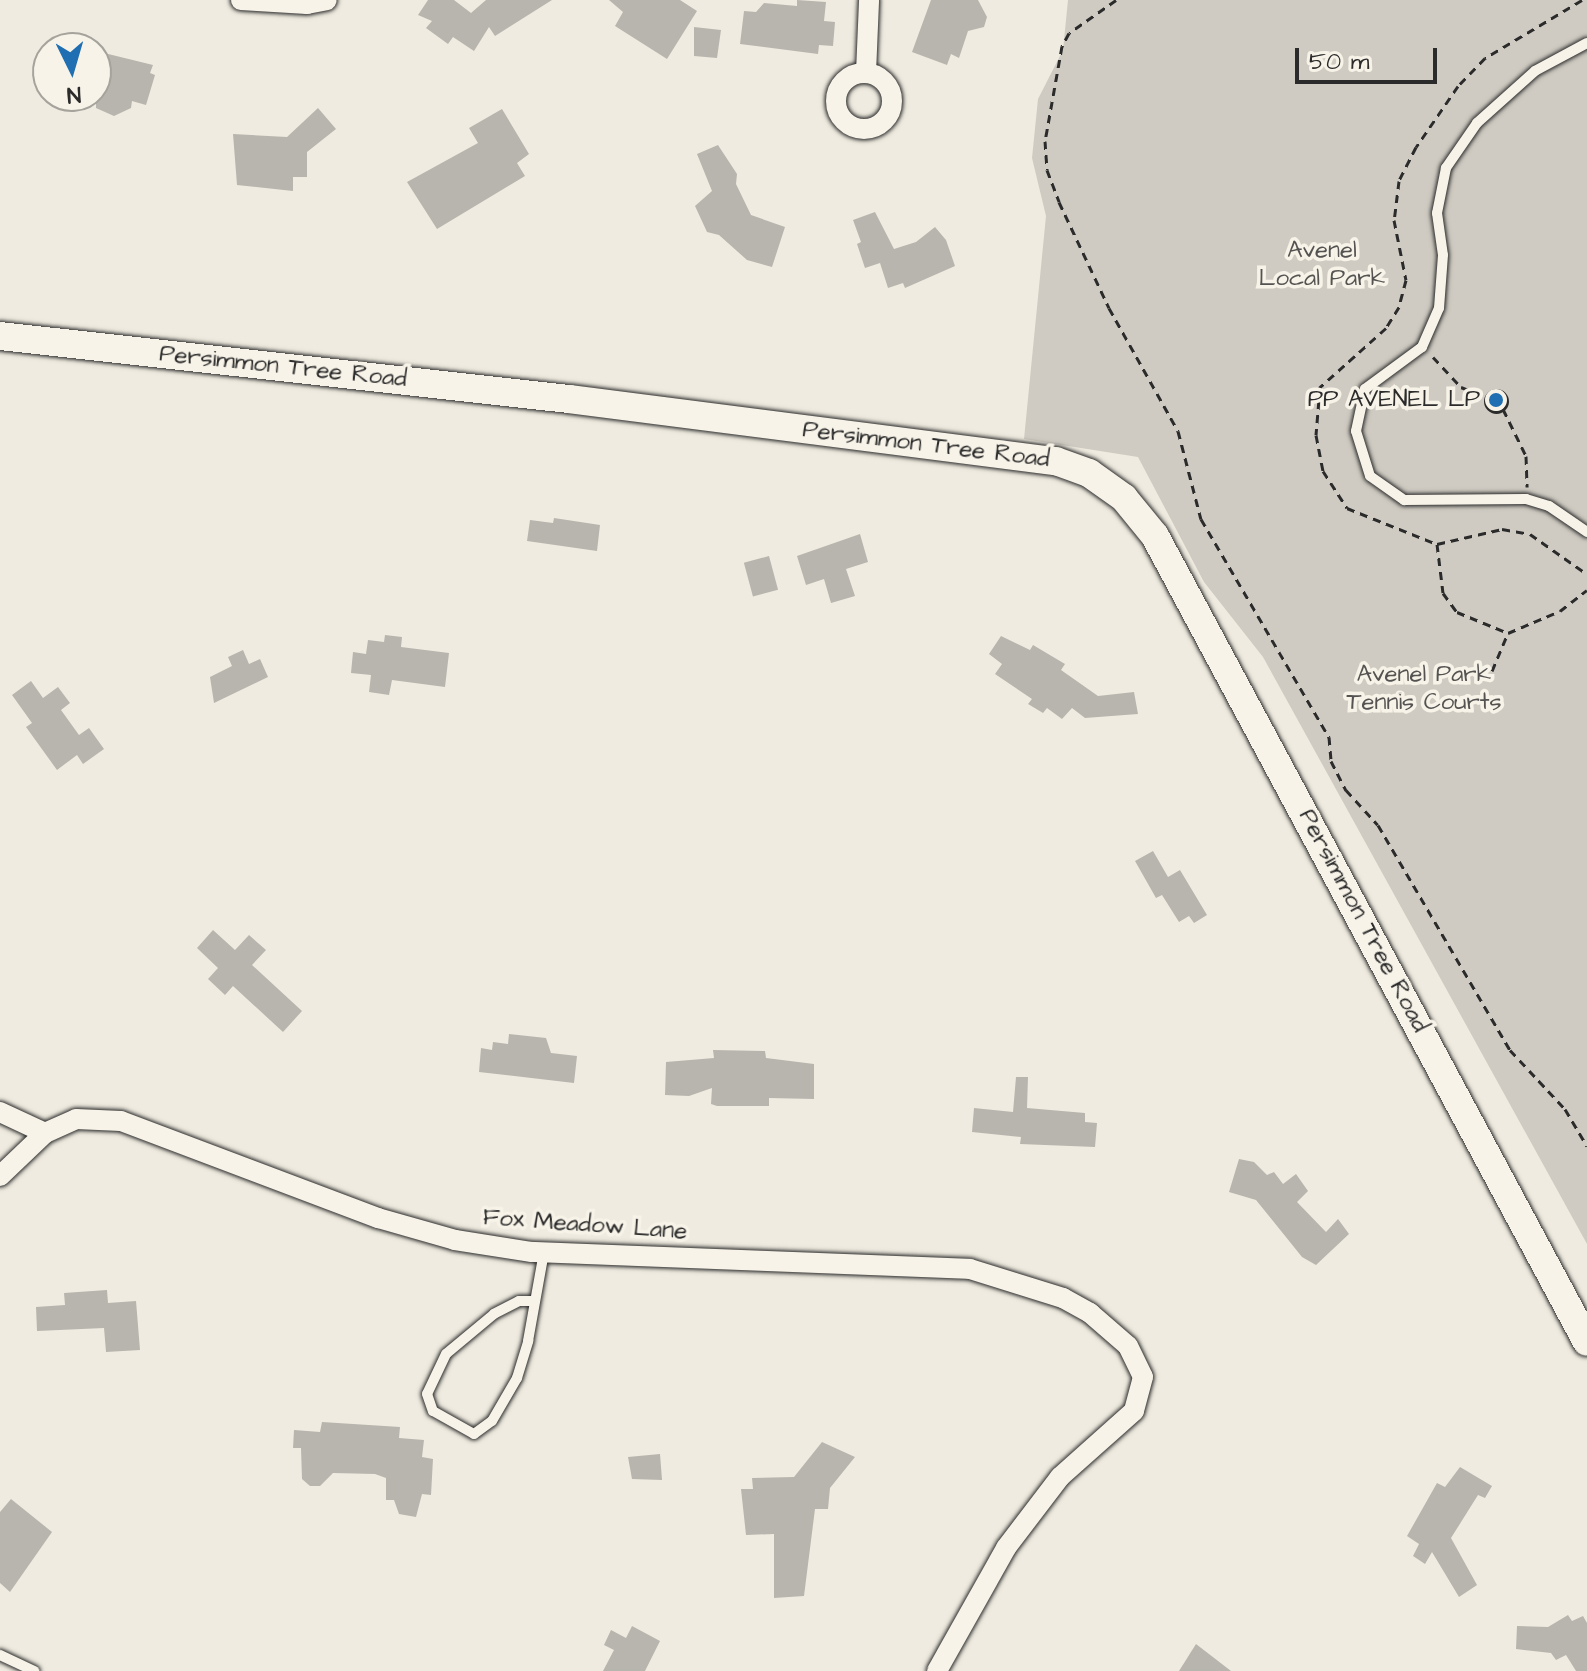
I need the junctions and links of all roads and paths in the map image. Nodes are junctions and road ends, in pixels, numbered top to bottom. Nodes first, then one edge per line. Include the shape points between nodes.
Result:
1 (241, 0) edge
2 (327, 0) edge
3 (869, 0) edge
4 (1116, 0) edge
5 (1587, 43) edge
6 (866, 73) dead end
7 (0, 336) edge
8 (1422, 347) junction
9 (1486, 397) junction
10 (1503, 409) junction
11 (1526, 499) junction
12 (1587, 532) edge
13 (1437, 544) dead end
14 (1587, 590) edge
15 (1508, 633) junction
16 (1492, 671) dead end
17 (0, 1112) edge
18 (45, 1133) junction
19 (1587, 1146) edge
20 (0, 1176) edge
21 (544, 1252) junction
22 (534, 1301) junction
23 (1587, 1342) edge
24 (0, 1655) edge
25 (34, 1671) edge
26 (937, 1671) edge

1 - 2 street
3 - 6 street
4 - 19 path via 1069,33 1062,46 1045,141 1047,170 1059,202 1109,308 1178,431 1201,519 1329,737 1331,761 1346,790 1378,825 1510,1050 1565,1109
5 - 8 lane via 1523,81 1477,123 1446,168 1437,213 1443,255 1439,308
7 - 23 main road, Persimmon Tree Road via 569,399 1056,461 1089,473 1124,498 1155,536
8 - 9 path via 1461,387
8 - 11 lane via 1365,389 1356,431 1370,476 1404,500
9 - 10 path via 1490,409
9 - 10 path via 1499,390 1506,395
10 - 11 path via 1526,456
11 - 12 lane via 1549,506
13 - 15 path via 1443,593 1457,612
14 - 15 path via 1560,611
15 - 16 path
17 - 18 street
18 - 20 street
18 - 21 street, Fox Meadow Lane via 76,1119 121,1121 378,1218 455,1240
21 - 22 lane
21 - 26 street, Fox Meadow Lane via 970,1269 1063,1298 1128,1346 1143,1377 1134,1411 1060,1477 1006,1548
22 - 22 lane via 517,1378 492,1421 474,1434 433,1411 427,1394 446,1354 494,1314 519,1301
24 - 25 lane

